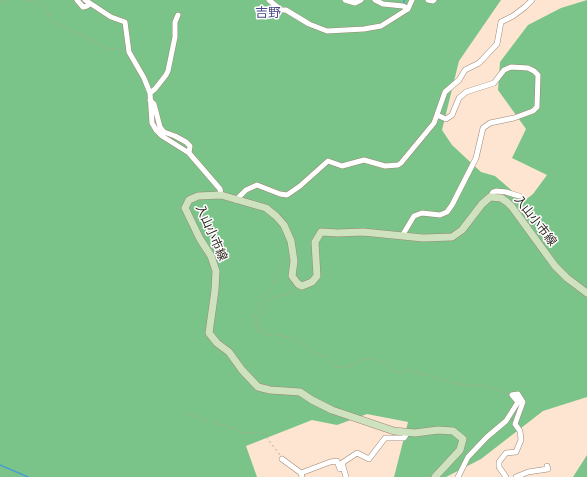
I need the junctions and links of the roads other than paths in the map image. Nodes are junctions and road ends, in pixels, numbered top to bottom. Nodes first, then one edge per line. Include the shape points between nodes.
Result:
1 (77, 0) edge
2 (269, 0) edge
3 (345, 0) edge
4 (361, 0) edge
5 (375, 0) edge
6 (412, 0) edge
7 (428, 0) edge
8 (434, 0) edge
9 (532, 0) edge
10 (88, 2) edge
11 (408, 9) junction
12 (178, 15) dead end
13 (150, 93) junction
14 (437, 115) junction
15 (222, 195) junction
16 (519, 196) dead end
17 (490, 197) junction
18 (236, 200) junction
19 (402, 236) junction
20 (587, 293) edge
21 (408, 432) junction
22 (282, 459) road end
23 (548, 466) dead end
24 (302, 475) edge
25 (343, 476) edge
26 (435, 477) edge
27 (458, 477) edge
28 (506, 477) edge
29 (516, 477) edge

1 - 10 street via 83,7 87,6
2 - 11 street via 281,10 286,10 327,31 381,26
3 - 4 street via 355,3
5 - 11 street
6 - 11 street
7 - 8 street
9 - 14 street via 500,22 496,44 479,63 465,70 459,80 445,92
10 - 13 street via 111,17 125,22 129,52
12 - 13 street via 168,71
13 - 15 street via 152,123 156,130 189,153 220,189
14 - 18 street via 434,123 398,165 385,166 364,160 342,166 328,161 287,195 257,185 246,190
14 - 19 street via 446,118 452,115 459,98 466,92 494,83 504,70 511,67 528,68 538,75 537,107 533,111 490,123 483,128 476,158 447,212 440,215 422,213 414,216
15 - 18 main road, 入山小市線
15 - 21 main road, 入山小市線 via 198,196 189,200 185,208 211,256 216,271 209,333 229,352 258,387 300,392 332,410 394,431
16 - 17 street via 496,191
17 - 19 main road via 462,230 452,237
17 - 20 main road, 入山小市線 via 501,198 507,202 556,266
18 - 19 main road, 入山小市線 via 266,208 284,225 291,241 294,261 292,276 302,286 312,282 317,276 314,242 321,232 363,232
21 - 25 street via 404,438 385,438 368,459 357,453 342,463
21 - 26 main road, 入山小市線 via 453,431 463,439 460,450
22 - 24 street
23 - 29 street via 548,469
24 - 25 street via 337,461
27 - 28 street via 468,457 506,421 518,402 512,396 518,394 523,402 515,424 520,431 521,440 516,452 506,452 499,462 499,467

